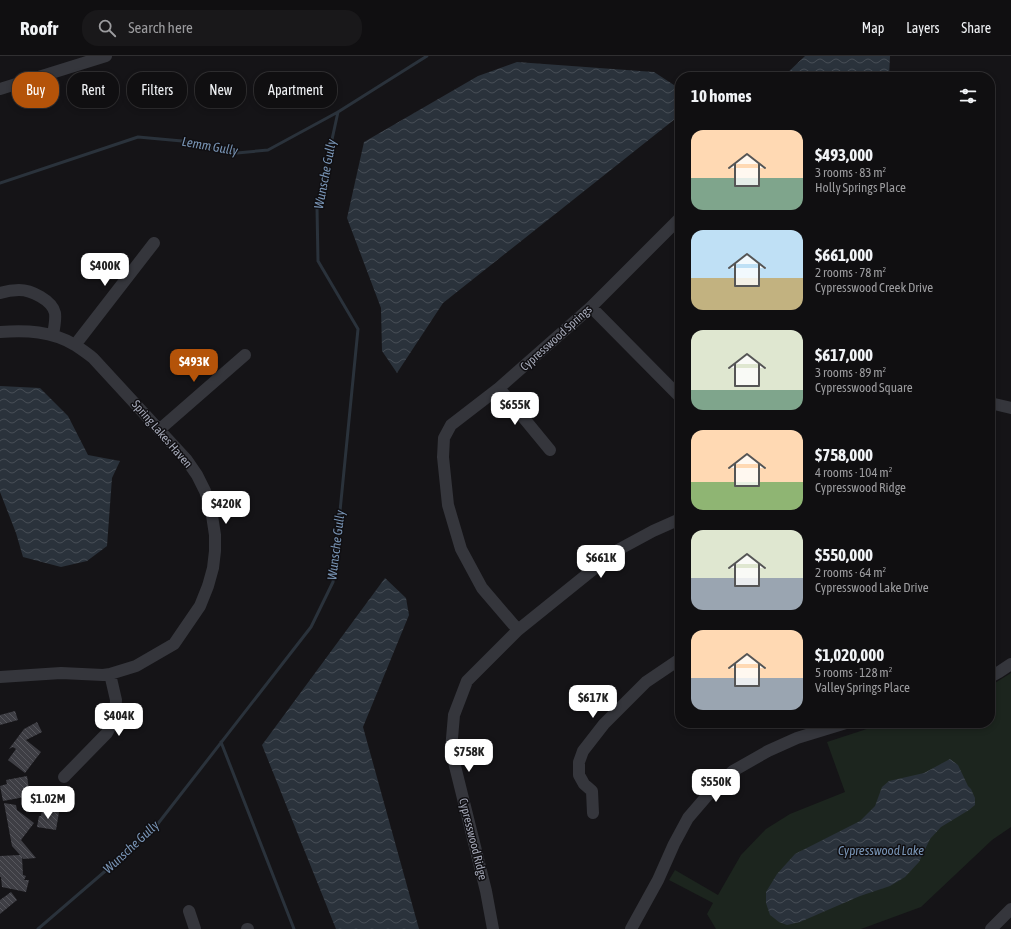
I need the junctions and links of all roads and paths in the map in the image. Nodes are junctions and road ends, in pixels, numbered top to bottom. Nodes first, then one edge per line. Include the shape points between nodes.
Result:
1 (106, 56) edge
2 (0, 89) edge
3 (675, 228) edge
4 (154, 243) dead end
5 (0, 293) edge
6 (591, 307) junction
7 (0, 332) edge
8 (53, 335) junction
9 (75, 345) junction
10 (245, 355) dead end
11 (499, 388) junction
12 (675, 392) edge
13 (995, 404) edge
14 (1011, 408) edge
15 (159, 430) junction
16 (550, 450) dead end
17 (675, 521) edge
18 (518, 630) junction
19 (675, 662) edge
20 (1011, 664) edge
21 (110, 674) junction
22 (995, 674) edge
23 (0, 678) edge
24 (830, 728) edge
25 (64, 777) dead end
26 (593, 814) dead end
27 (1011, 909) edge
28 (189, 911) dead end
29 (632, 928) edge
30 (195, 929) edge
31 (493, 929) edge
32 (991, 929) edge

1 - 2 street
3 - 6 street, Cypresswood Springs
4 - 9 street
5 - 8 street via 21,290 44,299 54,311
6 - 11 street, Cypresswood Springs
6 - 12 street
7 - 8 street, Spring Lakes Haven via 19,330
8 - 9 street, Spring Lakes Haven
9 - 15 street, Spring Lakes Haven via 93,358
10 - 15 street
11 - 16 street
11 - 18 street, Cypresswood Springs via 451,425 444,438 443,457 448,505 461,549 482,588
13 - 14 street
15 - 21 street, Spring Lakes Haven via 186,459 205,491 211,508 215,535 213,568 200,606 174,644 136,666
17 - 18 street, Cypresswood Ridge via 616,551
18 - 31 street, Cypresswood Ridge via 467,681 454,715 451,750
19 - 26 street via 646,682 604,724 583,751 579,762 579,775 592,791
20 - 22 street
21 - 23 street, Spring Lakes Haven via 61,673
21 - 25 street via 116,700 115,718 107,733
24 - 29 street via 797,738 768,751 724,778 688,818
27 - 32 street
28 - 30 street

